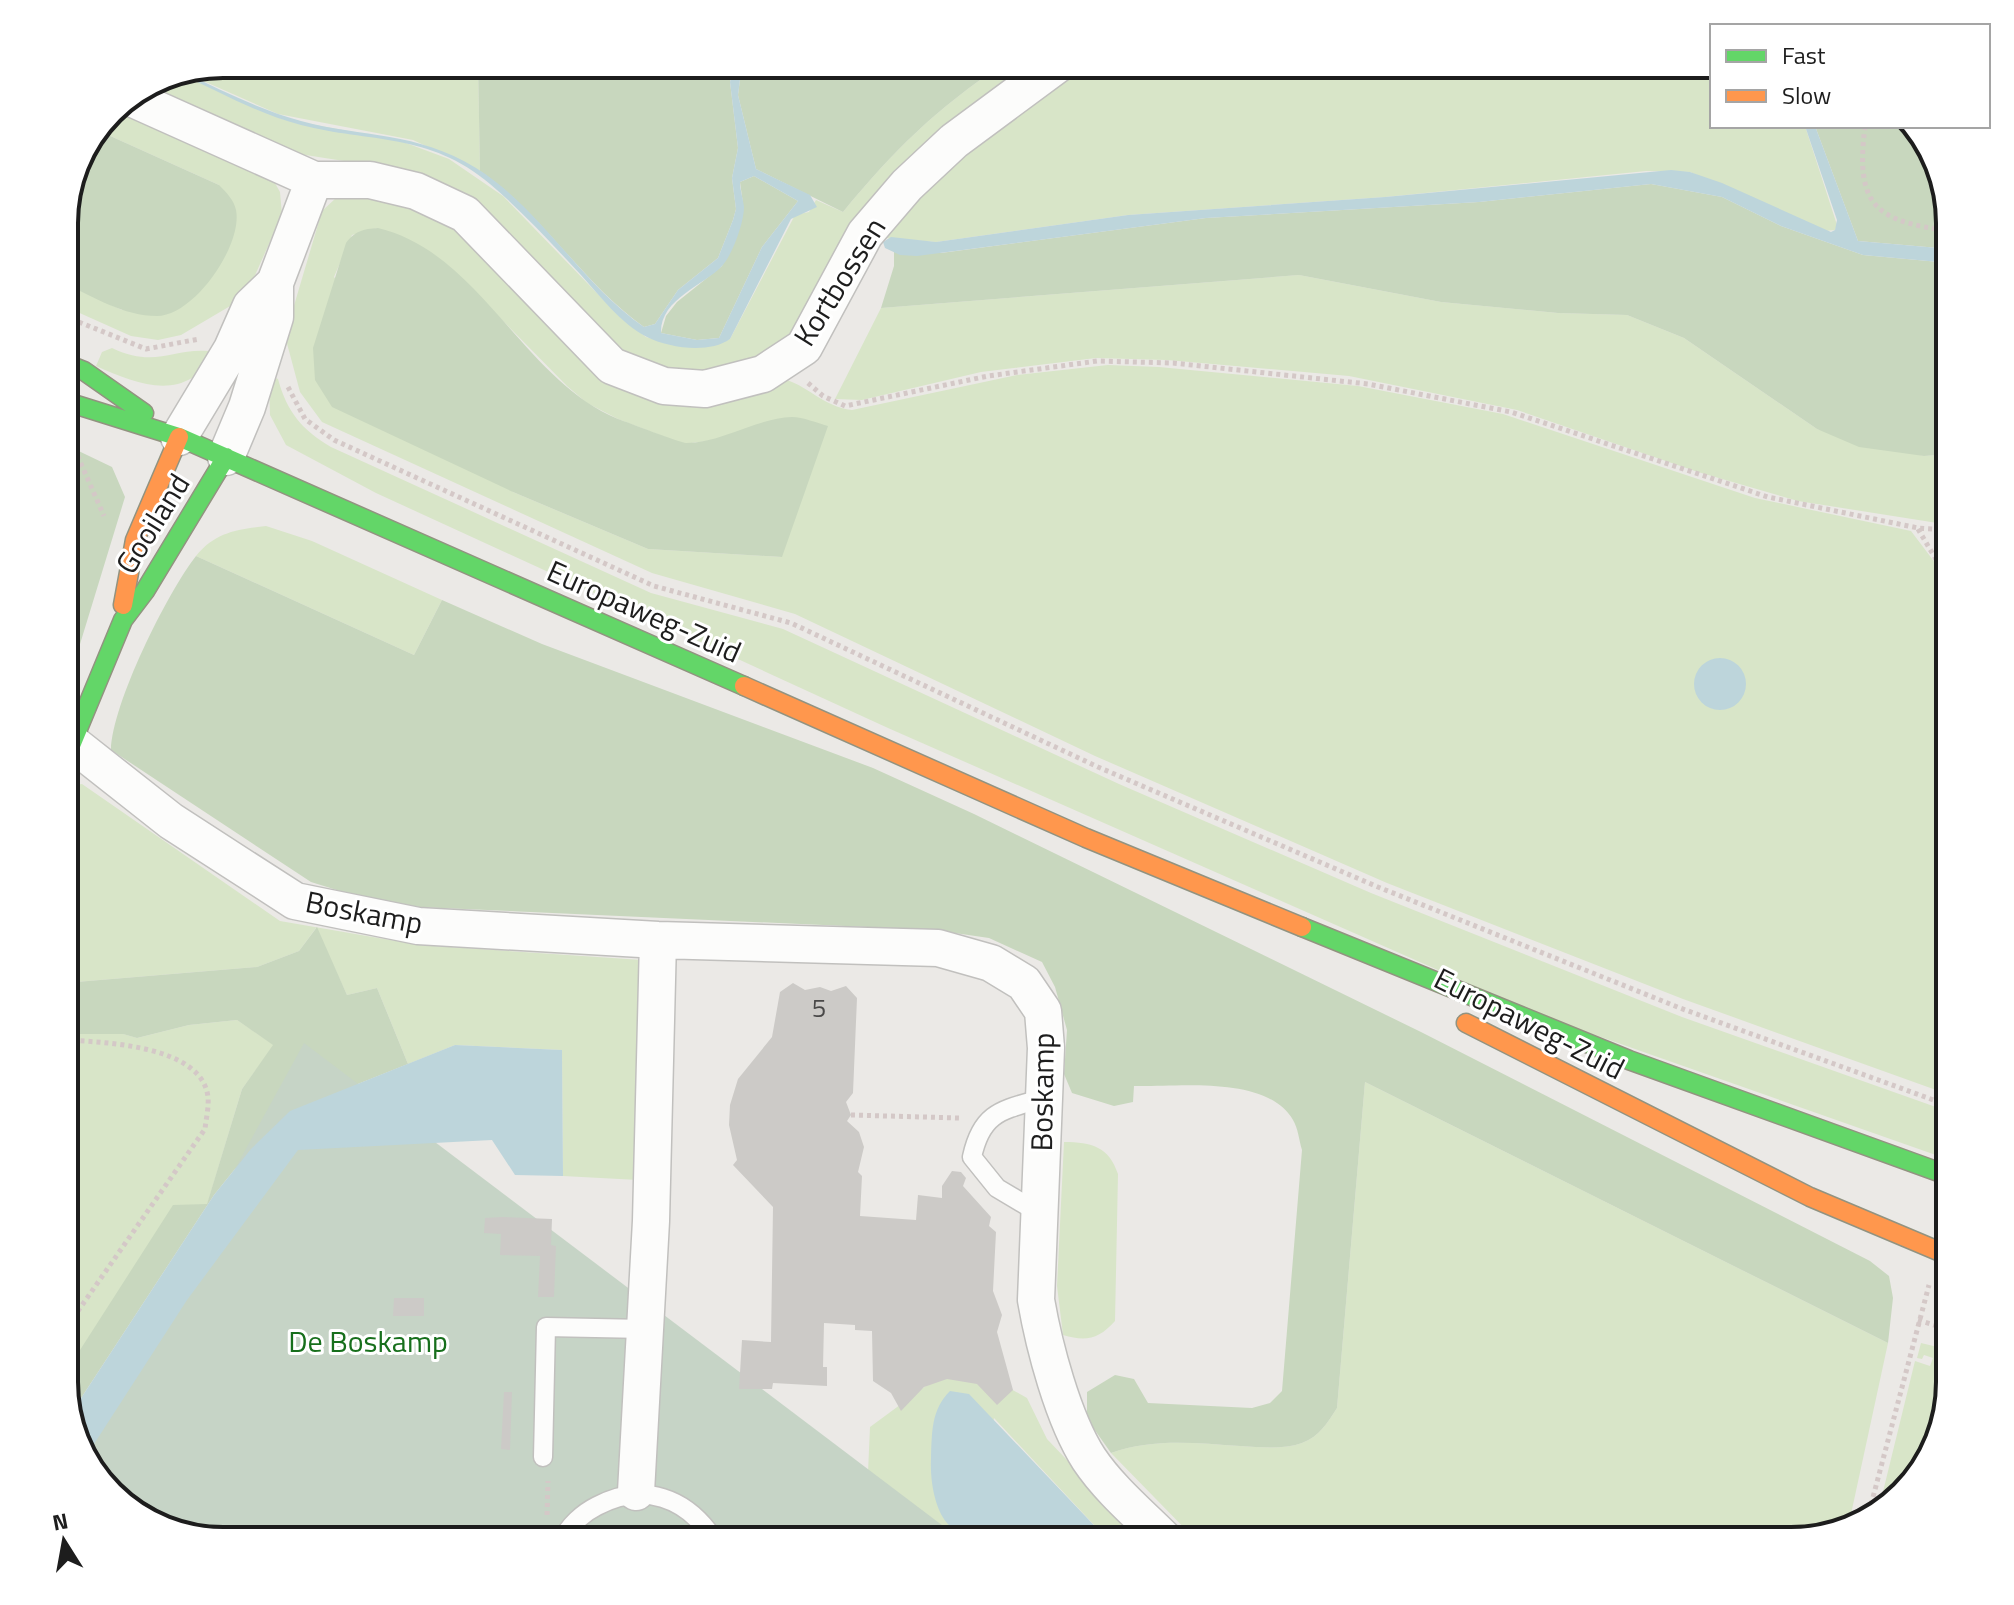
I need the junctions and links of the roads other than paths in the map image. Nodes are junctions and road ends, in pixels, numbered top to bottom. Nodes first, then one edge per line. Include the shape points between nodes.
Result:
1 (1038, 78) edge
2 (141, 103) edge
3 (314, 180) junction
4 (246, 355) junction
5 (78, 369) edge
6 (78, 405) edge
7 (179, 437) junction
8 (226, 457) junction
9 (123, 620) junction
10 (78, 723) edge
11 (78, 753) edge
12 (1086, 838) junction
13 (658, 940) junction
14 (1324, 957) dead end
15 (1448, 1014) dead end
16 (1044, 1098) junction
17 (1936, 1171) edge
18 (1039, 1213) junction
19 (1936, 1250) edge
20 (645, 1329) junction
21 (543, 1457) road end
22 (636, 1492) junction
23 (572, 1527) edge
24 (705, 1527) edge
25 (1153, 1527) edge

1 - 3 street, Kortbossen via 989,113 907,185 865,234 804,347 763,374 705,389 664,386 612,366 465,214 416,191 370,180
2 - 3 street, Kortbossen
3 - 4 street via 275,283 275,317
4 - 7 street
4 - 8 street
5 - 7 main road, Europaweg-Zuid
6 - 7 main road, Europaweg-Zuid
7 - 8 main road, Europaweg-Zuid
7 - 9 main road, Gooiland via 147,506 124,590
8 - 9 main road, Gooiland
8 - 12 main road, Europaweg-Zuid
9 - 10 main road, Gooiland
11 - 13 street, Boskamp via 295,901 418,926
12 - 14 main road, Europaweg-Zuid via 1196,899
12 - 17 main road, Europaweg-Zuid via 1711,1093
13 - 16 street, Boskamp via 938,948 991,963 1024,983 1043,1011
13 - 20 street
15 - 19 main road, Europaweg-Zuid via 1810,1197
16 - 18 street, Boskamp
16 - 18 lane via 1004,1109 984,1122 972,1157 997,1188
18 - 25 street, Boskamp via 1036,1300 1042,1338 1074,1433 1091,1461
20 - 21 lane via 546,1327
20 - 22 street
22 - 23 lane via 615,1496 584,1513
22 - 24 lane via 678,1503

